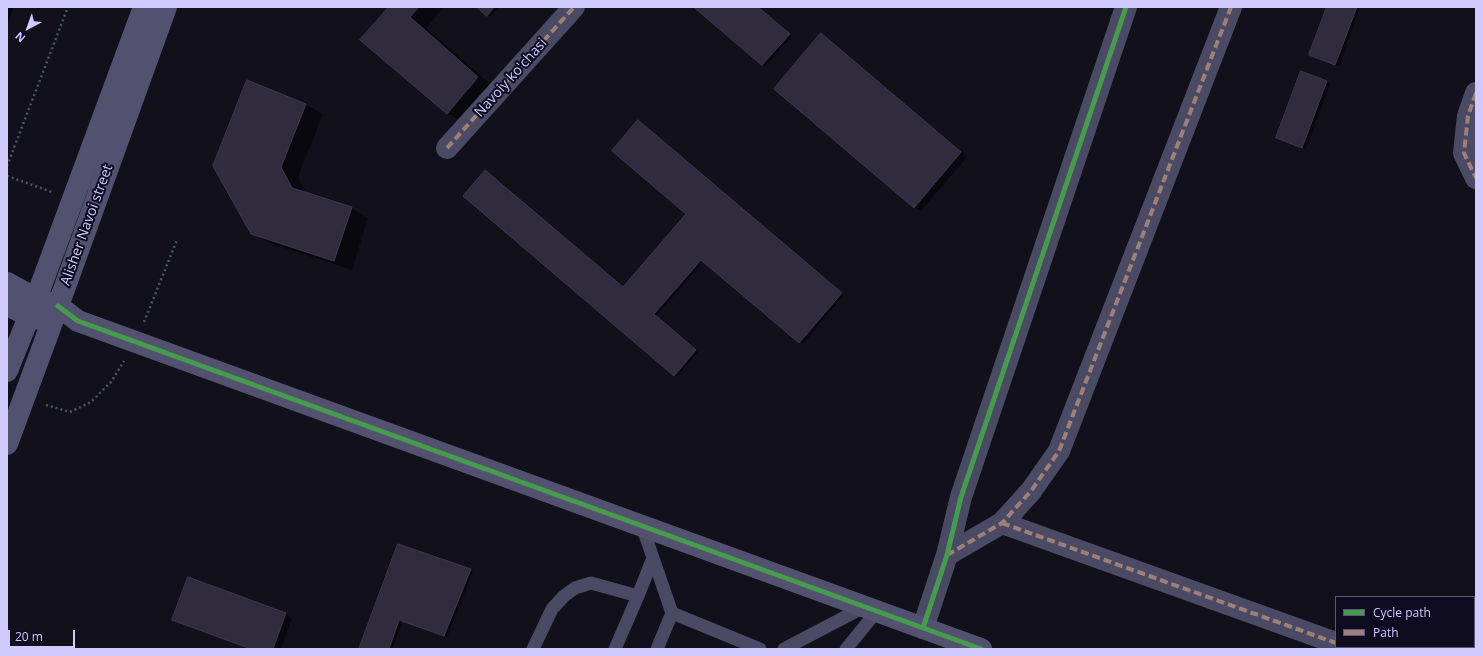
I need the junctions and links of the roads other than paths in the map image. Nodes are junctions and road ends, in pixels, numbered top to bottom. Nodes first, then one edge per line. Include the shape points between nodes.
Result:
1 (144, 7) edge
2 (166, 7) edge
3 (574, 7) edge
4 (1126, 7) edge
5 (1231, 7) edge
6 (1476, 93) edge
7 (448, 148) dead end
8 (1476, 178) edge
9 (7, 283) edge
10 (7, 305) edge
11 (32, 307) junction
12 (55, 314) junction
13 (7, 371) edge
14 (7, 444) edge
15 (1002, 523) junction
16 (642, 526) junction
17 (947, 555) junction
18 (653, 558) junction
19 (638, 596) junction
20 (871, 609) junction
21 (672, 613) junction
22 (923, 628) junction
23 (1335, 643) edge
24 (533, 649) edge
25 (615, 649) edge
26 (657, 649) edge
27 (760, 649) edge
28 (784, 649) edge
29 (846, 649) edge
30 (981, 649) edge

1 - 11 street, Alisher Navoi street
2 - 12 street, Alisher Navoi street
3 - 7 street, Navoiy ko'chasi
4 - 17 street via 961,497
5 - 15 street via 1059,451 1031,491
6 - 8 street via 1468,116 1464,153
9 - 11 street
10 - 11 street
11 - 12 street
11 - 13 street, Alisher Navoi street
12 - 14 street, Alisher Navoi street
12 - 16 street
15 - 17 street
15 - 23 street
16 - 18 lane
16 - 20 street
17 - 22 street
18 - 19 lane
18 - 21 lane
19 - 24 lane via 591,583 575,588 552,609
19 - 25 lane
20 - 22 street
20 - 28 lane
20 - 29 lane
21 - 26 lane
21 - 27 lane
22 - 30 street

